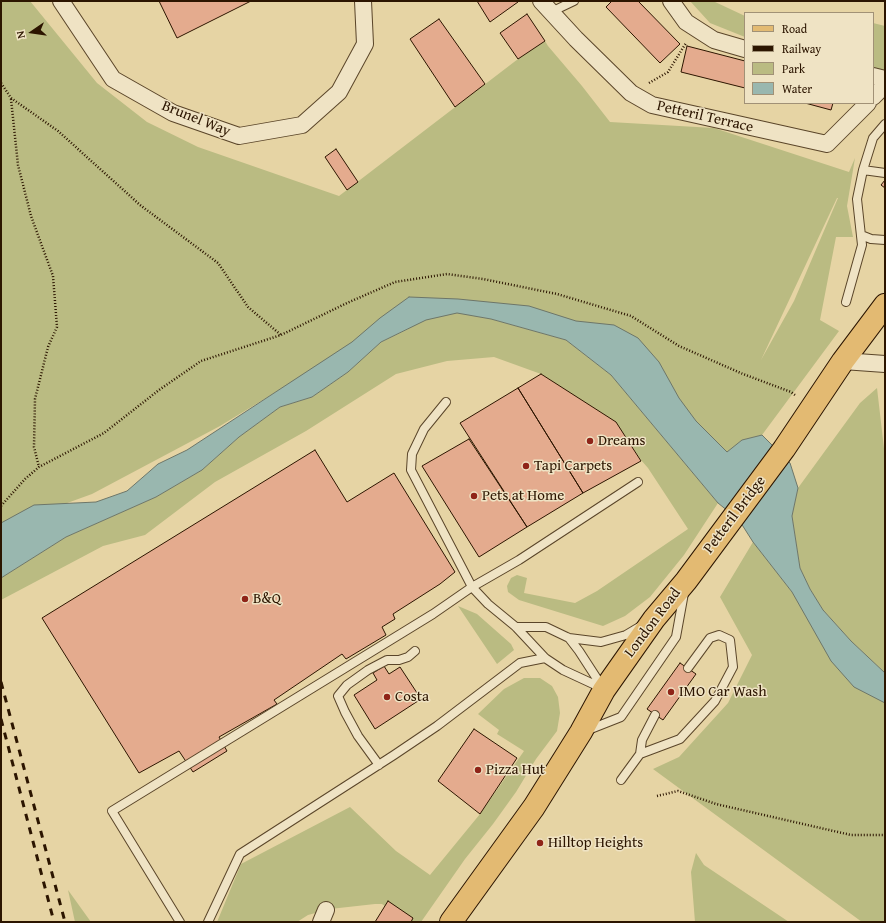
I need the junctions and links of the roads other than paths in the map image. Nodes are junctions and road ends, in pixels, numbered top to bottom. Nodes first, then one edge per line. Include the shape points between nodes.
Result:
1 (61, 1) edge
2 (363, 1) edge
3 (574, 1) edge
4 (671, 1) edge
5 (546, 7) edge
6 (744, 49) edge
7 (874, 76) edge
8 (885, 79) edge
9 (885, 85) edge
10 (874, 97) edge
11 (867, 104) edge
12 (885, 124) edge
13 (863, 170) junction
14 (885, 173) edge
15 (861, 235) junction
16 (885, 240) edge
17 (846, 302) dead end
18 (885, 305) edge
19 (843, 361) junction
20 (885, 364) edge
21 (446, 402) dead end
22 (638, 482) dead end
23 (686, 581) junction
24 (472, 586) junction
25 (654, 619) junction
26 (516, 627) junction
27 (569, 638) junction
28 (415, 651) dead end
29 (545, 658) junction
30 (688, 668) dead end
31 (604, 690) junction
32 (655, 714) dead end
33 (581, 732) junction
34 (640, 754) junction
35 (379, 765) junction
36 (621, 780) dead end
37 (180, 922) edge
38 (208, 922) edge
39 (451, 922) edge

1 - 2 street, Brunel Way via 113,79 173,113 239,136 302,125 339,92 365,44
3 - 5 lane
4 - 6 street via 686,22 714,40
5 - 11 street, Petteril Terrace via 630,92 652,105 827,144
7 - 8 street
9 - 10 street
12 - 13 lane via 873,138
13 - 14 lane
13 - 15 lane via 857,199
15 - 16 lane
15 - 17 lane via 862,245
18 - 19 main road
19 - 20 street
19 - 23 main road, Petteril Bridge via 784,449
21 - 24 lane via 424,430 412,454 411,470
22 - 24 lane via 519,560
23 - 25 main road, London Road
23 - 33 lane, London Road via 676,637 621,717
24 - 26 lane via 488,604
24 - 37 lane via 433,614 112,811
25 - 27 lane via 626,635 601,642
25 - 31 main road, London Road
26 - 27 lane via 546,627
26 - 29 lane
27 - 31 lane
28 - 35 lane via 408,657 387,660 368,670 347,685 338,696 358,736
29 - 31 lane
29 - 35 lane via 520,663 437,726
30 - 34 lane via 710,638 719,635 730,640 733,667 715,701 680,739
31 - 33 main road, London Road
32 - 34 lane via 642,740
33 - 39 main road, London Road via 534,807
34 - 36 lane
35 - 38 lane via 240,854

